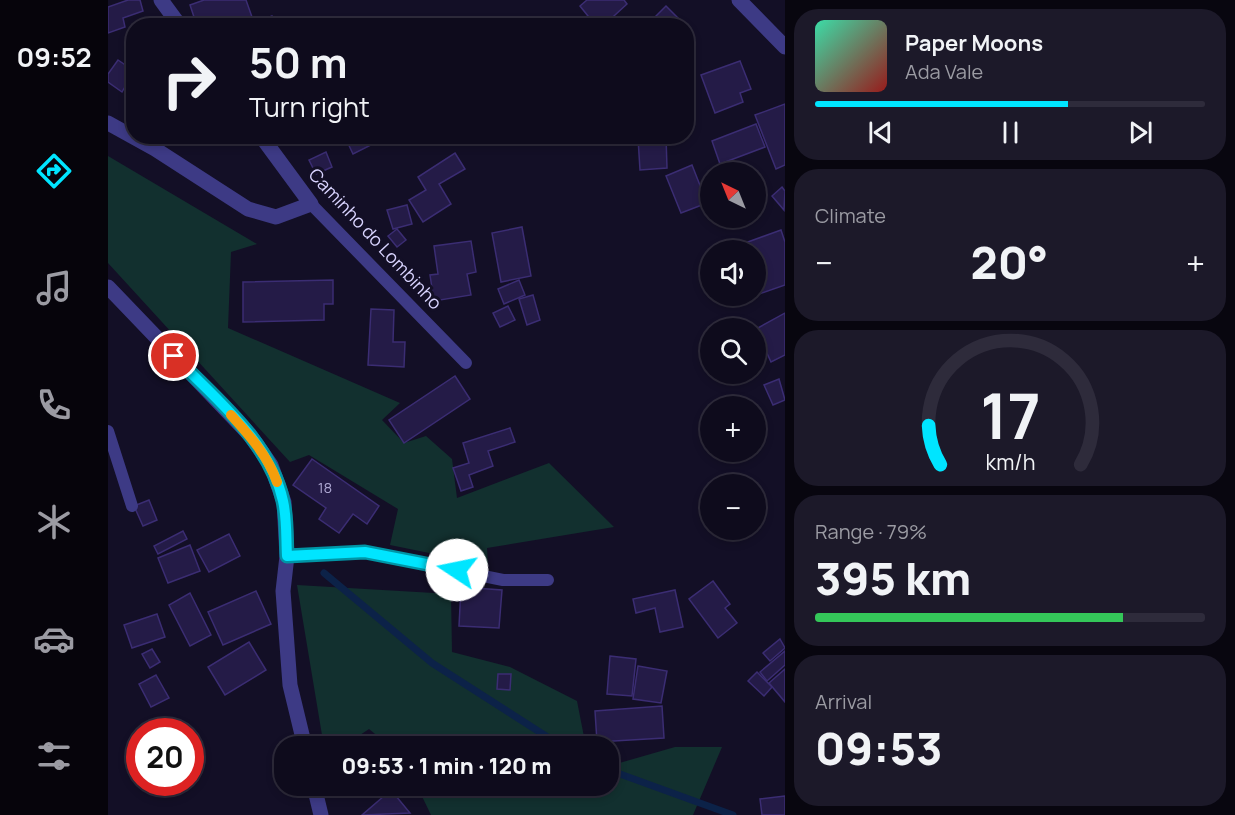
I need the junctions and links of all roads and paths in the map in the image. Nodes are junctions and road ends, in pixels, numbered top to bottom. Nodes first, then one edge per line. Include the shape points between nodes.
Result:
1 (161, 0) edge
2 (739, 0) edge
3 (174, 18) edge
4 (785, 47) edge
5 (108, 123) edge
6 (126, 133) edge
7 (146, 144) edge
8 (267, 144) edge
9 (311, 204) junction
10 (110, 292) edge
11 (466, 363) dead end
12 (108, 431) edge
13 (132, 506) dead end
14 (287, 556) junction
15 (548, 580) dead end
16 (302, 736) edge
17 (317, 796) edge
18 (321, 815) edge

1 - 3 street
2 - 4 street
5 - 6 street
7 - 9 street via 248,209 276,217
8 - 9 street, Caminho do Lombinho
9 - 11 lane, Caminho do Lombinho
10 - 14 street via 250,435 271,465 284,502
12 - 13 lane
14 - 15 lane via 365,552 503,580
14 - 16 street via 283,591 290,686
17 - 18 street

